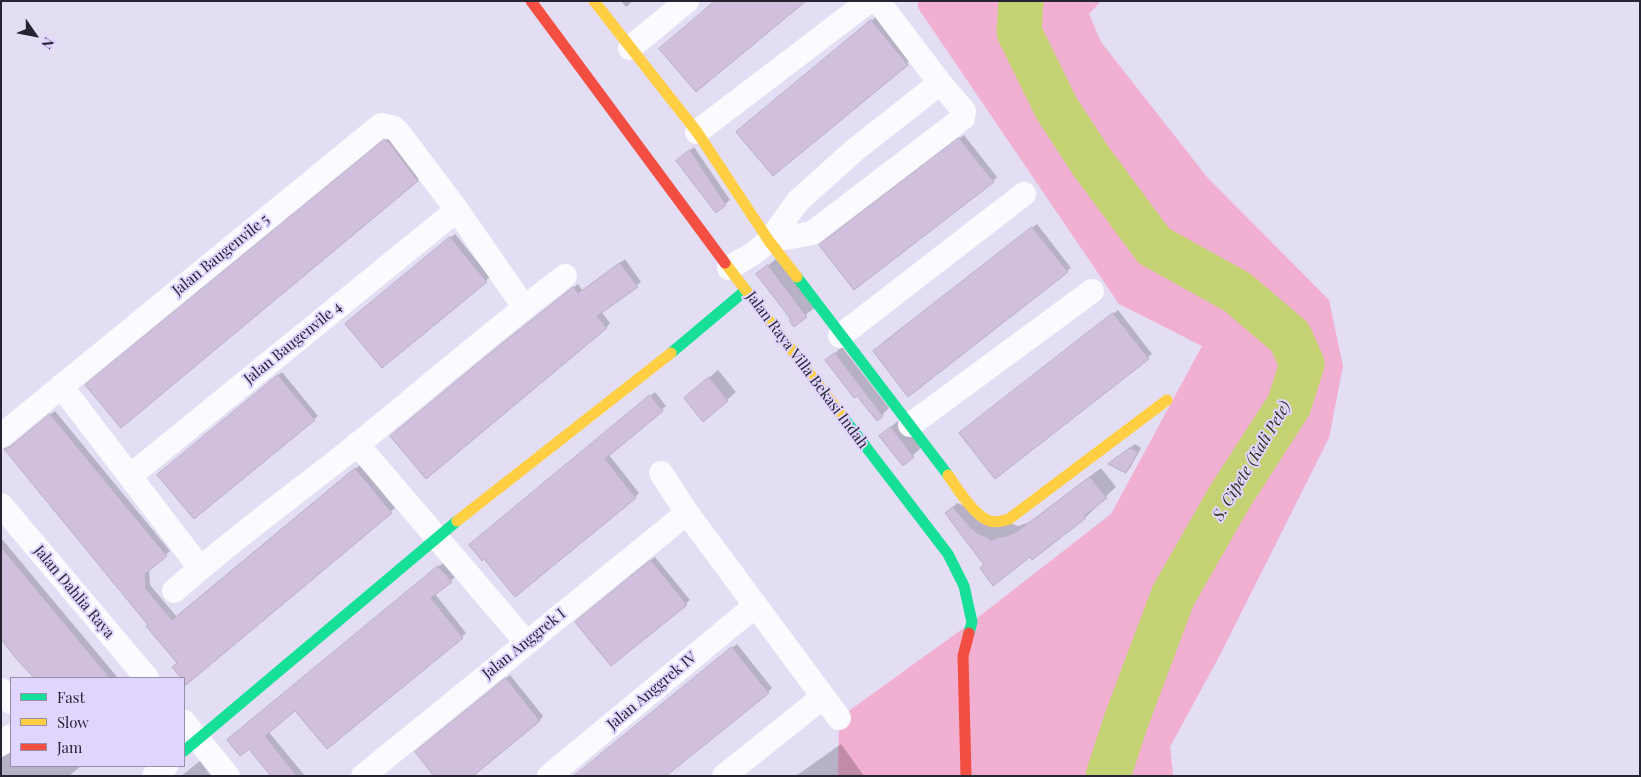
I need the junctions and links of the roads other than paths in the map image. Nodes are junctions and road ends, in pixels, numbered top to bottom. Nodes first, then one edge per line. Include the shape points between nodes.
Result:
1 (531, 1) edge
2 (594, 1) edge
3 (687, 1) edge
4 (869, 1) edge
5 (878, 1) edge
6 (630, 48) junction
7 (940, 83) junction
8 (697, 132) junction
9 (1024, 194) dead end
10 (457, 210) junction
11 (769, 241) junction
12 (729, 268) junction
13 (564, 276) dead end
14 (746, 290) junction
15 (1092, 291) dead end
16 (524, 307) junction
17 (840, 336) junction
18 (61, 386) junction
19 (1167, 400) dead end
20 (910, 425) junction
21 (1, 436) edge
22 (357, 444) junction
23 (661, 473) dead end
24 (130, 476) junction
25 (1, 505) edge
26 (687, 513) junction
27 (436, 537) junction
28 (200, 568) junction
29 (174, 591) dead end
30 (755, 606) junction
31 (526, 642) junction
32 (146, 677) edge
33 (1, 690) edge
34 (823, 697) junction
35 (10, 701) edge
36 (839, 718) dead end
37 (189, 737) edge
38 (165, 767) edge
39 (370, 774) edge
40 (154, 776) edge
41 (228, 776) edge
42 (549, 776) edge
43 (724, 776) edge
44 (966, 776) edge

1 - 12 street, Jalan Raya Villa Bekasi Indah
2 - 6 street
3 - 6 street
4 - 8 street
5 - 7 street
6 - 8 street
7 - 11 street via 798,201
7 - 11 street via 964,111 963,118 812,233
8 - 11 street
9 - 17 street
10 - 16 street
10 - 18 street, Jalan Baugenvile 5 via 399,132 381,125
10 - 24 street, Jalan Baugenvile 4
11 - 12 street
11 - 17 street
12 - 14 street, Jalan Raya Villa Bekasi Indah
13 - 16 street
14 - 27 street via 668,356
14 - 44 street, Jalan Raya Villa Bekasi Indah via 948,554 964,586 972,622 962,656
15 - 20 street
16 - 22 street
17 - 20 street
18 - 21 street, Jalan Baugenvile 5
18 - 24 street
19 - 20 street via 1009,519 997,523 986,521 979,515
22 - 27 street
22 - 28 street
23 - 26 street
24 - 28 street
25 - 32 street, Jalan Dahlia Raya
26 - 30 street
26 - 31 street, Jalan Anggrek I
27 - 31 street
27 - 37 street
28 - 29 street
30 - 34 street
30 - 42 street, Jalan Anggrek IV
31 - 39 street, Jalan Anggrek I
33 - 35 street
34 - 36 street
34 - 43 street
37 - 41 street
38 - 40 street

